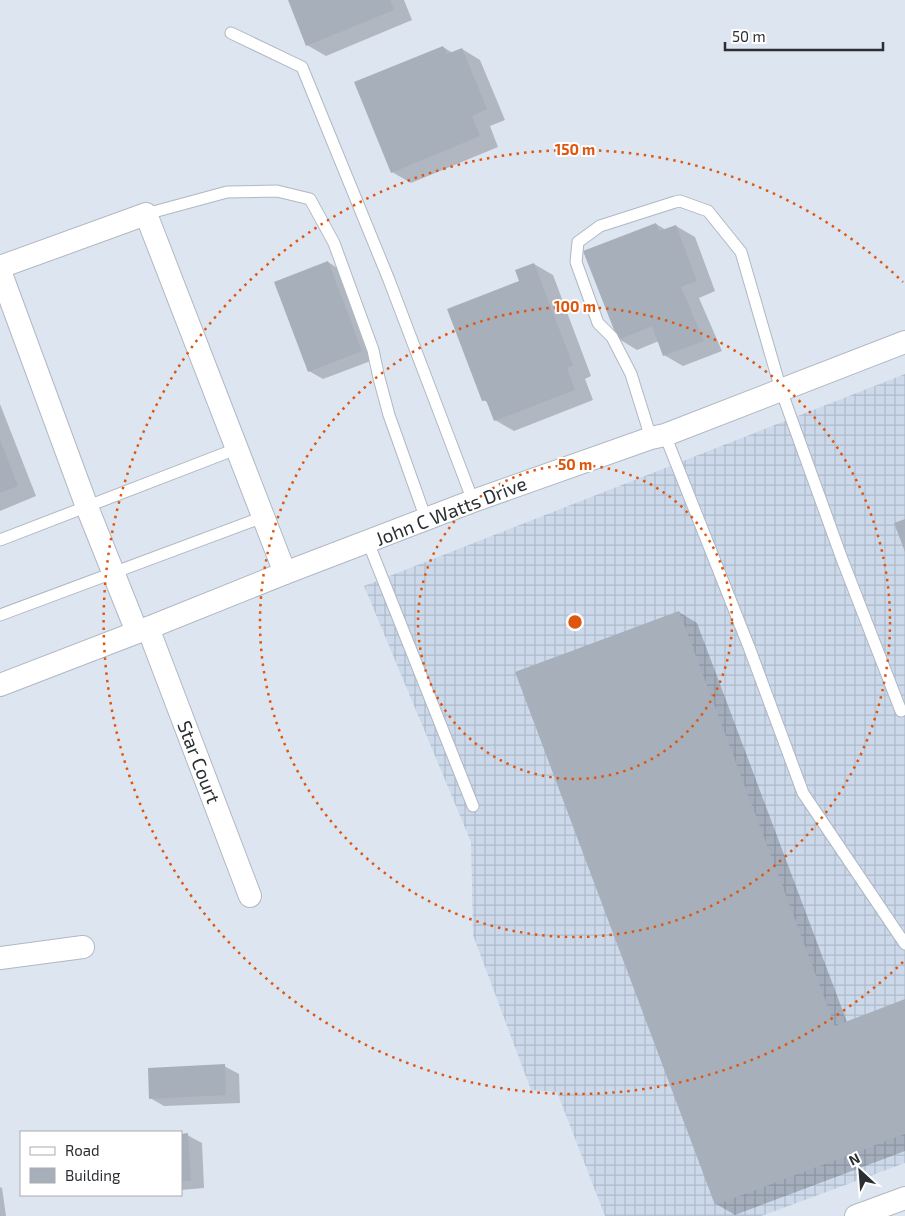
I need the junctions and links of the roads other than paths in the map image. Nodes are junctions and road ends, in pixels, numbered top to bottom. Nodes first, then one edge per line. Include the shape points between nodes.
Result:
1 (231, 33) dead end
2 (146, 214) junction
3 (0, 269) edge
4 (905, 342) edge
5 (781, 390) junction
6 (658, 436) junction
7 (236, 449) junction
8 (473, 501) junction
9 (87, 507) junction
10 (263, 516) junction
11 (426, 519) junction
12 (0, 540) edge
13 (368, 542) junction
14 (113, 572) junction
15 (285, 573) junction
16 (0, 615) edge
17 (142, 630) junction
18 (0, 685) edge
19 (901, 711) dead end
20 (473, 806) dead end
21 (250, 896) dead end
22 (905, 944) edge
23 (83, 947) dead end
24 (0, 958) edge
25 (905, 1198) edge
26 (856, 1216) edge

1 - 8 lane via 302,67 389,280
2 - 3 street
2 - 7 street
2 - 11 lane via 227,192 277,191 310,199 334,243 373,350 389,415
3 - 9 street, Star Court
4 - 5 street, John C Watts Drive
5 - 6 street, John C Watts Drive
5 - 6 lane via 741,252 708,211 680,201 600,226 578,242 576,262 598,323 612,337
5 - 19 lane
6 - 8 street, John C Watts Drive
6 - 22 lane via 749,647 803,793
7 - 9 lane
7 - 10 street
8 - 11 street, John C Watts Drive
9 - 12 lane
9 - 14 street, Star Court
10 - 14 lane
10 - 15 street
11 - 13 street, John C Watts Drive
13 - 15 street, John C Watts Drive
13 - 20 lane
14 - 16 lane
14 - 17 street, Star Court
15 - 17 street, John C Watts Drive
17 - 18 street, John C Watts Drive
17 - 21 street, Star Court
23 - 24 street
25 - 26 street

